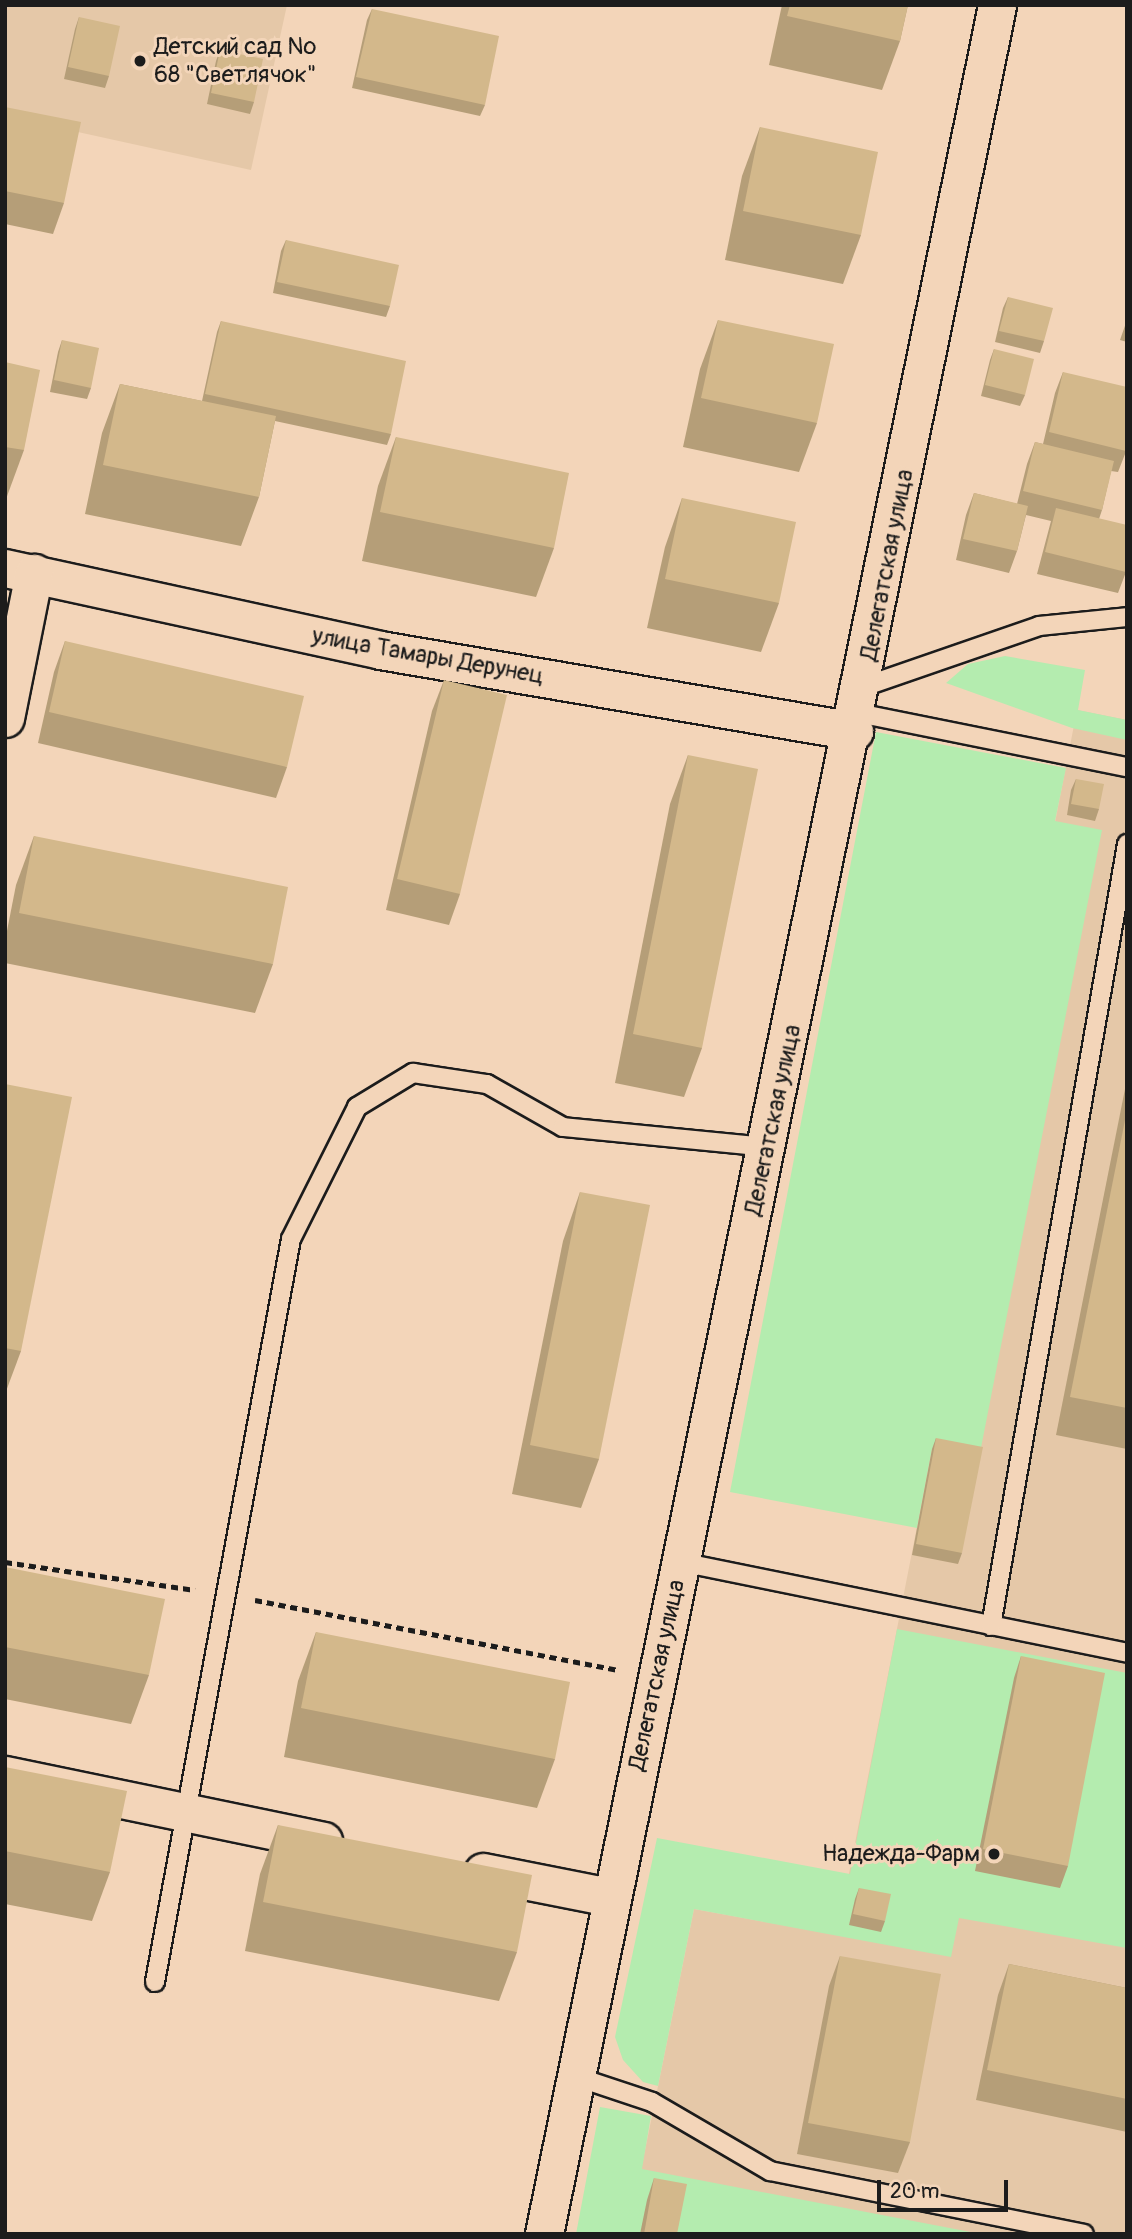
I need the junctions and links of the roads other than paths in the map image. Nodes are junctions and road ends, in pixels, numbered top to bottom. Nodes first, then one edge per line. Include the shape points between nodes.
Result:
1 (997, 5) edge
2 (20, 570) edge
3 (1127, 617) edge
4 (858, 710) junction
5 (5, 718) edge
6 (1127, 767) edge
7 (1127, 844) edge
8 (767, 1147) junction
9 (681, 1562) junction
10 (990, 1626) junction
11 (1127, 1653) edge
12 (5, 1775) edge
13 (183, 1814) junction
14 (362, 1849) edge
15 (444, 1865) edge
16 (608, 1897) junction
17 (155, 1982) dead end
18 (574, 2076) junction
19 (544, 2234) edge
20 (1084, 2234) edge

1 - 4 street, Делегатская улица
2 - 4 street, улица Тамары Дерунец via 380,650
2 - 5 street
3 - 4 lane via 1039,626
4 - 6 lane
4 - 8 street, Делегатская улица
7 - 10 lane
8 - 9 street, Делегатская улица
8 - 13 lane via 563,1126 487,1084 413,1073 357,1107 291,1239
9 - 10 lane
9 - 16 street, Делегатская улица
10 - 11 lane
12 - 13 street
13 - 14 street
13 - 17 lane
15 - 16 street
16 - 18 street, Делегатская улица
18 - 19 street, Делегатская улица
18 - 20 lane via 652,2102 770,2171

